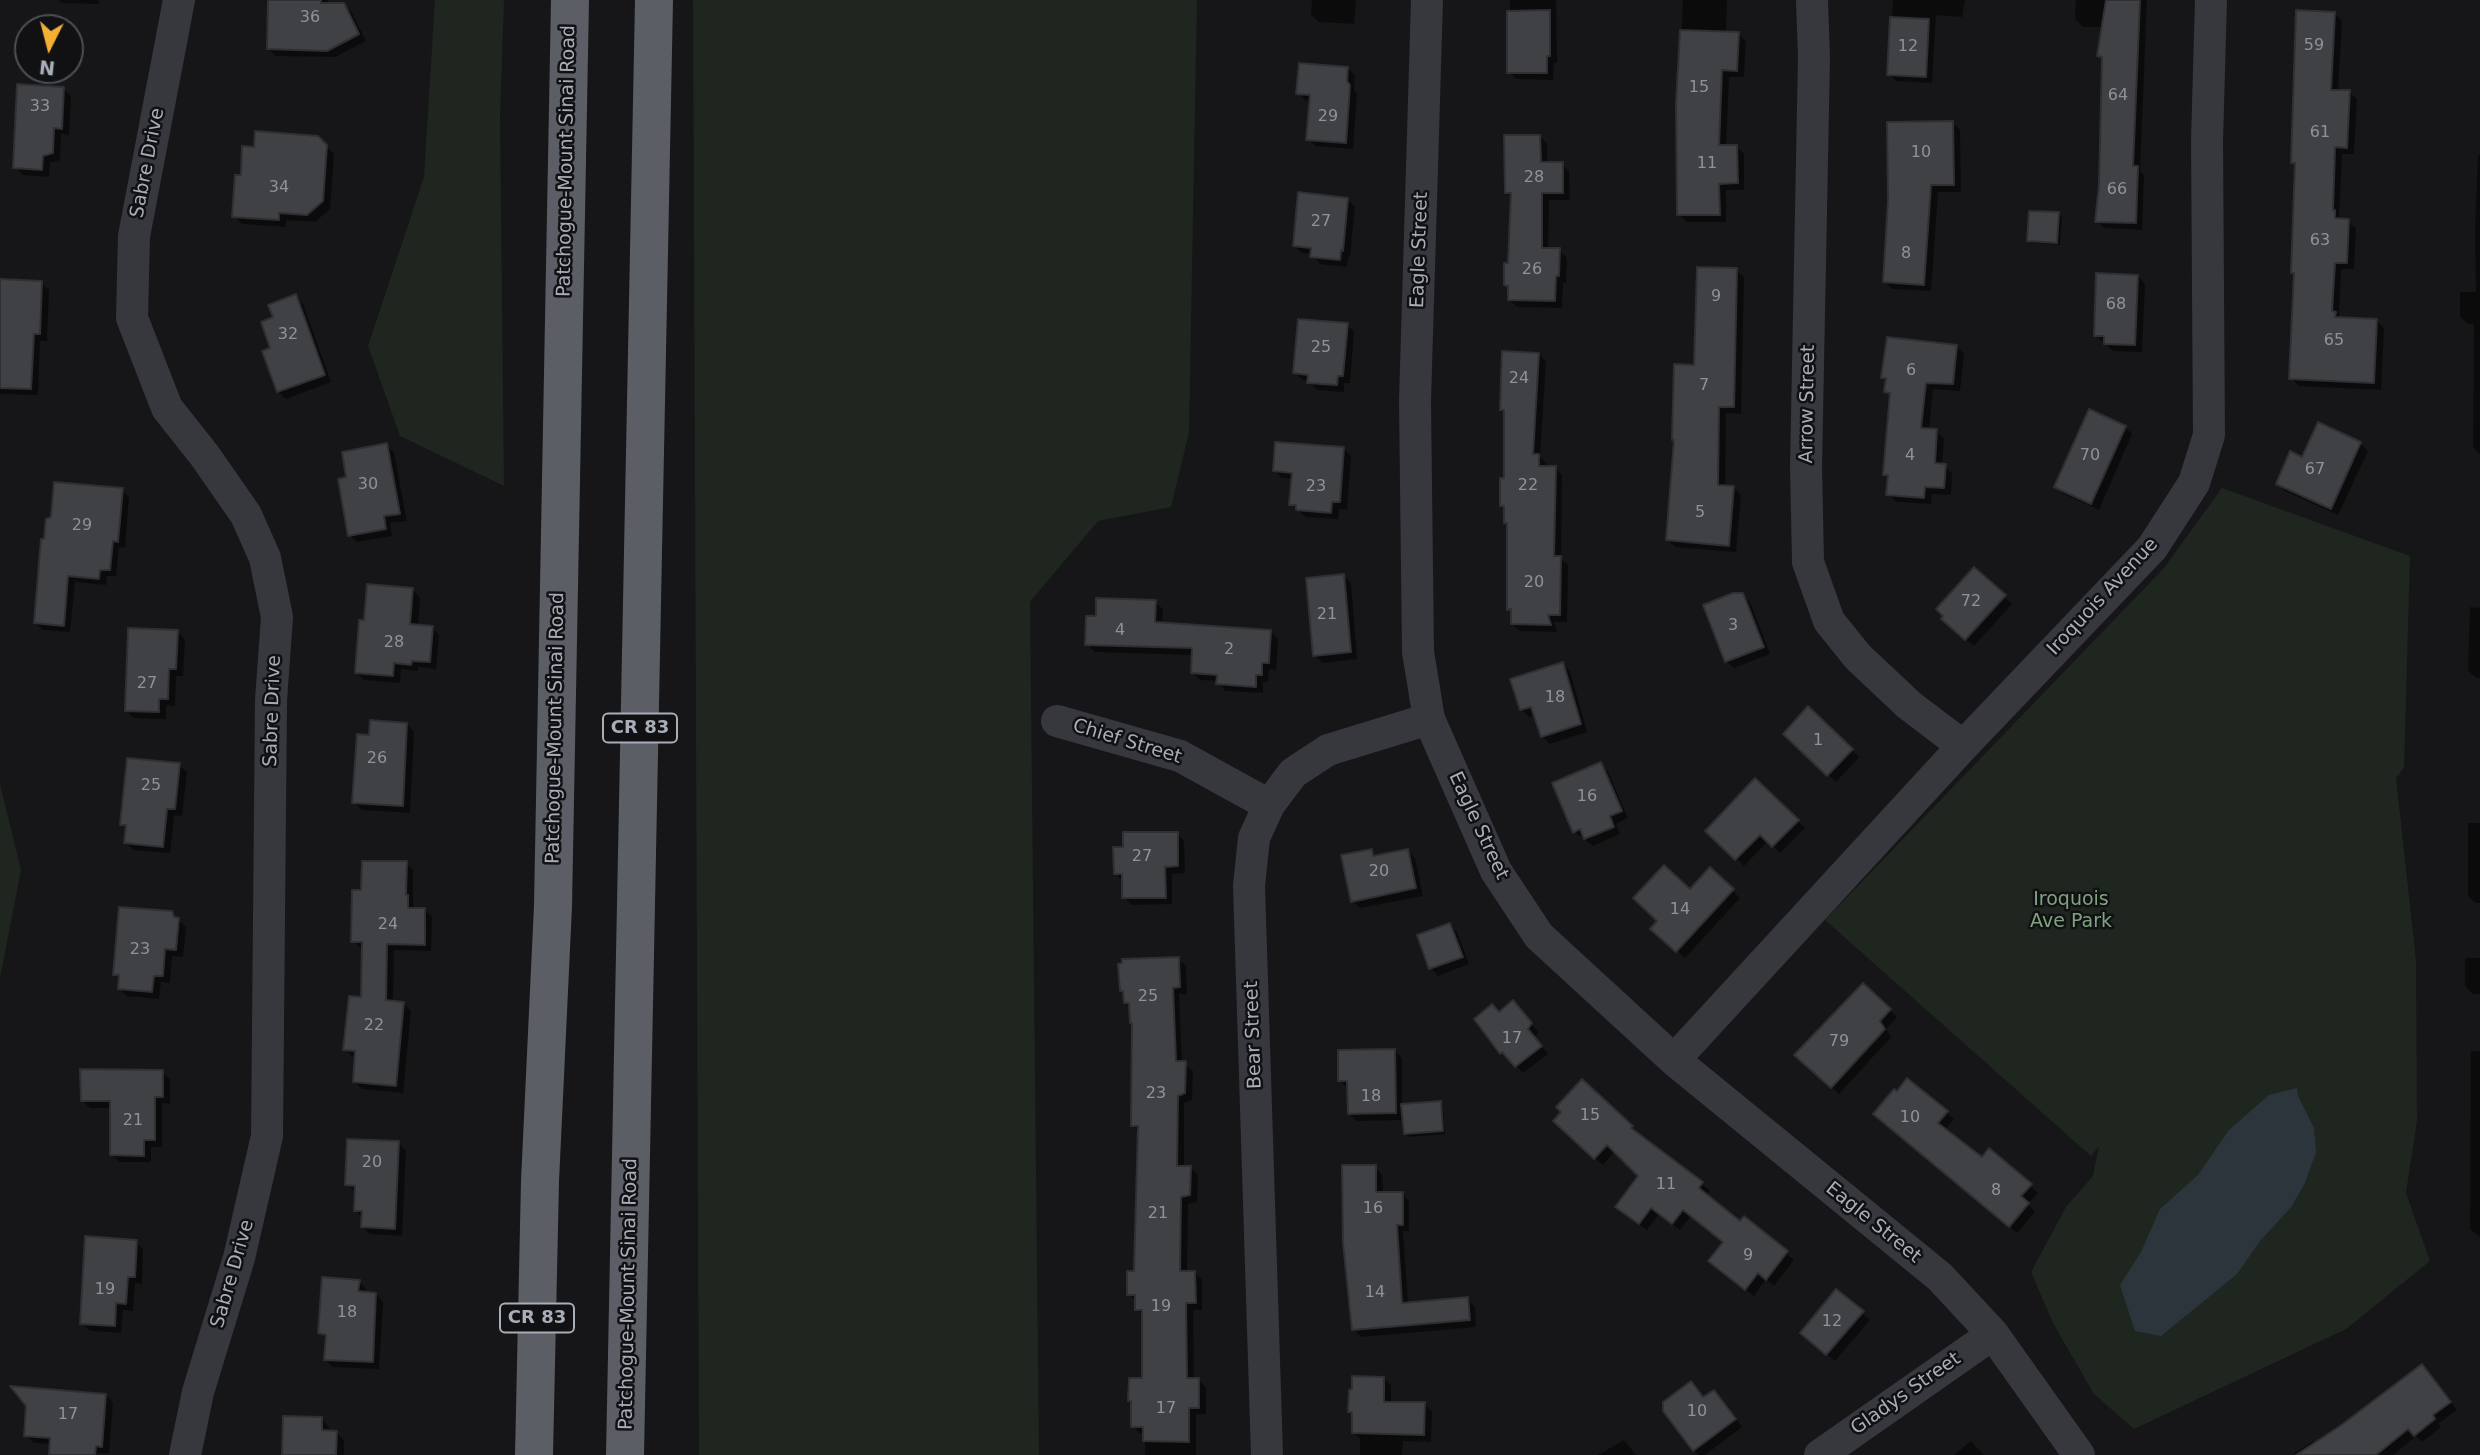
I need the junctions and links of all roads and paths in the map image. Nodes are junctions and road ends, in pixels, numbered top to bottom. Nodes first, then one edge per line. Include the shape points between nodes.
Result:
1 (179, 0) edge
2 (570, 0) edge
3 (654, 0) edge
4 (1427, 0) edge
5 (1812, 0) edge
6 (2211, 0) edge
7 (1429, 719) junction
8 (1057, 721) dead end
9 (1963, 746) junction
10 (1269, 805) junction
11 (1674, 1060) junction
12 (1993, 1334) junction
13 (185, 1455) edge
14 (534, 1455) edge
15 (625, 1455) edge
16 (1267, 1455) edge
17 (1820, 1455) edge
18 (2079, 1455) edge

1 - 13 street, Sabre Drive via 134,236 132,318 167,408 246,515 265,558 277,617 271,700 267,1136
2 - 14 highway, Patchogue-Mount Sinai Road / CR 83 via 553,892
3 - 15 highway, Patchogue-Mount Sinai Road / CR 83
4 - 7 street, Eagle Street via 1415,401 1418,652
5 - 9 street, Arrow Street via 1808,562 1829,621 1858,657 1909,705
6 - 9 street, Iroquois Avenue via 2208,435 2194,483 2152,548
7 - 10 street, Bear Street via 1328,750 1293,772
7 - 11 street, Eagle Street via 1496,871 1539,936
8 - 10 street, Chief Street via 1180,756
9 - 11 street, Iroquois Avenue
10 - 16 street, Bear Street via 1254,838 1249,886
11 - 12 street, Eagle Street via 1940,1277
12 - 17 street, Gladys Street
12 - 18 street, Eagle Street

